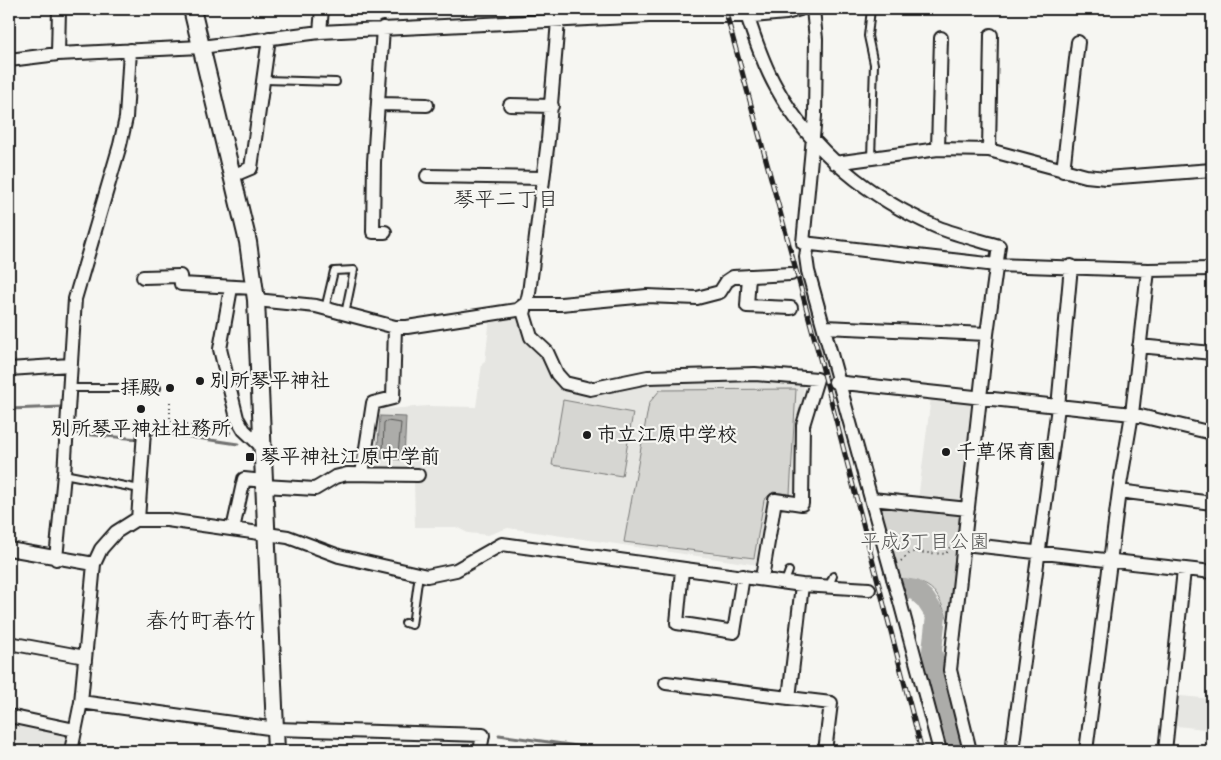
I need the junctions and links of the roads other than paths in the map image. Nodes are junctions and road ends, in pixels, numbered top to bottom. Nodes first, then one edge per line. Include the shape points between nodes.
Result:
1 (59, 9) edge
2 (192, 9) edge
3 (322, 9) edge
4 (800, 9) edge
5 (813, 9) edge
6 (871, 9) edge
7 (746, 12) edge
8 (559, 15) edge
9 (383, 28) junction
10 (320, 32) junction
11 (991, 35) dead end
12 (269, 38) junction
13 (940, 38) dead end
14 (1078, 42) dead end
15 (201, 47) junction
16 (130, 50) junction
17 (58, 54) junction
18 (9, 60) edge
19 (265, 80) junction
20 (336, 82) dead end
21 (380, 104) junction
22 (427, 105) dead end
23 (510, 105) dead end
24 (552, 106) junction
25 (813, 139) junction
26 (938, 149) junction
27 (989, 150) junction
28 (871, 158) junction
29 (835, 163) junction
30 (1212, 170) edge
31 (1063, 171) junction
32 (232, 176) junction
33 (427, 176) dead end
34 (543, 178) junction
35 (385, 232) dead end
36 (808, 243) junction
37 (996, 265) junction
38 (1071, 266) junction
39 (1212, 269) edge
40 (1148, 270) junction
41 (791, 274) dead end
42 (749, 276) junction
43 (143, 277) dead end
44 (232, 288) junction
45 (255, 294) junction
46 (525, 304) junction
47 (791, 308) dead end
48 (326, 309) junction
49 (345, 314) junction
50 (394, 326) junction
51 (824, 327) junction
52 (987, 334) junction
53 (1139, 346) junction
54 (1212, 353) edge
55 (70, 365) junction
56 (9, 369) edge
57 (837, 383) junction
58 (68, 388) junction
59 (157, 388) dead end
60 (980, 396) junction
61 (1058, 407) junction
62 (1132, 414) junction
63 (144, 431) dead end
64 (1212, 432) edge
65 (263, 448) junction
66 (64, 474) junction
67 (362, 474) junction
68 (418, 474) dead end
69 (264, 483) junction
70 (140, 489) junction
71 (1119, 491) junction
72 (872, 499) junction
73 (1212, 503) edge
74 (968, 508) junction
75 (138, 520) junction
76 (233, 529) junction
77 (266, 535) junction
78 (958, 543) junction
79 (9, 549) edge
80 (1038, 552) junction
81 (56, 559) junction
82 (1110, 560) junction
83 (94, 564) junction
84 (682, 570) junction
85 (1184, 570) junction
86 (1212, 572) edge
87 (419, 574) junction
88 (743, 576) junction
89 (762, 578) junction
90 (802, 585) junction
91 (869, 589) dead end
92 (405, 623) dead end
93 (9, 643) edge
94 (85, 657) junction
95 (666, 683) dead end
96 (789, 698) junction
97 (80, 702) junction
98 (9, 716) edge
99 (276, 729) junction
100 (75, 730) junction
101 (71, 751) edge
102 (276, 751) edge
103 (480, 751) edge
104 (825, 751) edge
105 (940, 751) edge
106 (970, 751) edge
107 (1012, 751) edge
108 (1086, 751) edge
109 (1165, 751) edge

1 - 17 street
2 - 15 street
3 - 10 street
4 - 7 street via 786,13
5 - 25 street via 816,39
6 - 28 lane via 868,36 874,64
7 - 8 street
7 - 25 street via 775,86
8 - 9 street
8 - 24 street
9 - 10 street
9 - 21 street
10 - 12 street
11 - 27 street
12 - 15 street
12 - 19 street
13 - 26 street
14 - 31 street
15 - 16 street
15 - 32 street
16 - 17 street
16 - 55 street via 126,118 75,299
17 - 18 street
19 - 20 lane
19 - 32 street via 251,168
21 - 22 street
21 - 35 street via 374,162 373,232
23 - 24 street
24 - 34 street
25 - 29 street
25 - 36 street via 803,243
26 - 27 street
26 - 28 street
27 - 31 street
28 - 29 street
29 - 37 street via 875,194 906,212 938,227 999,246
30 - 31 street via 1106,178
32 - 45 street via 248,242
33 - 34 street
34 - 46 street
36 - 37 street
36 - 51 street via 808,271
37 - 38 street
37 - 52 street
38 - 40 street
38 - 61 street
39 - 40 street
40 - 53 street
41 - 42 street
42 - 46 street via 732,277 720,292 697,298 647,296
42 - 47 street via 747,306
43 - 44 street via 180,276 181,284
44 - 45 street
44 - 65 street via 220,349 238,418 244,430
45 - 48 street
45 - 65 street
46 - 50 street via 517,310 433,324
46 - 89 street via 524,314 531,337 547,352 565,383 590,389 648,377 755,374 818,379 803,425 802,504 776,500
48 - 49 street
48 - 49 lane via 334,271 354,270
49 - 50 street
50 - 67 street via 393,398 373,403
51 - 52 street
51 - 57 street
52 - 60 street
53 - 54 street
53 - 62 street
55 - 56 street
55 - 58 street
57 - 60 street
57 - 72 street
58 - 59 lane
58 - 66 street
60 - 61 street
60 - 74 street
61 - 62 street
61 - 80 street
62 - 64 street
62 - 71 street
63 - 70 street
65 - 69 street
66 - 70 lane
66 - 81 street
67 - 68 street
67 - 69 street via 335,477 315,489
69 - 76 street via 244,479
69 - 77 street
70 - 75 street
71 - 73 street
71 - 82 street
72 - 74 street
72 - 105 street, bridge
74 - 78 street
75 - 76 street via 167,520
75 - 83 street via 116,532 101,549
76 - 77 street
77 - 87 street via 288,537 339,556
77 - 99 street
78 - 80 street
78 - 106 street via 950,670
79 - 81 street
80 - 82 street
80 - 107 street
81 - 83 street
82 - 85 street
82 - 108 street
83 - 94 street
84 - 87 street via 502,544 456,570 427,576
84 - 88 street
84 - 88 street via 677,623 734,632
85 - 86 street
85 - 109 street
87 - 92 lane via 412,625
88 - 89 street
89 - 90 street via 787,577
90 - 91 street via 831,581
90 - 96 street
93 - 94 street
94 - 97 street
95 - 96 street
96 - 104 street via 831,703
97 - 99 street
97 - 100 street
98 - 100 street
99 - 102 street
99 - 103 street via 483,735
100 - 101 street

